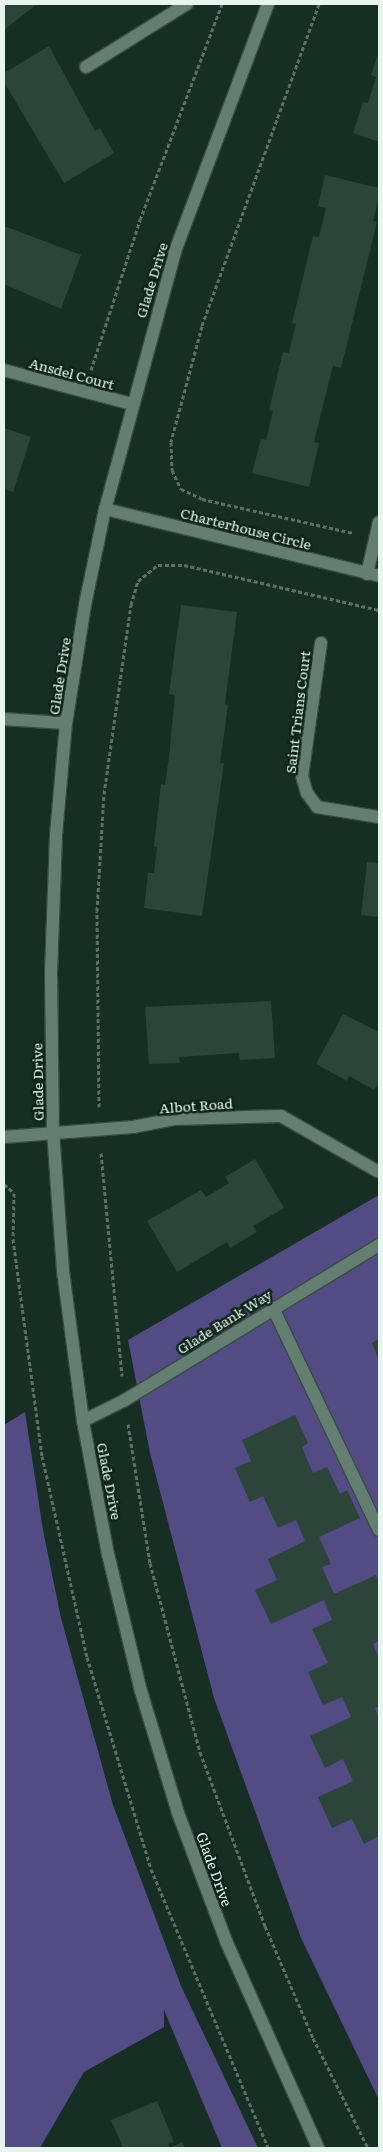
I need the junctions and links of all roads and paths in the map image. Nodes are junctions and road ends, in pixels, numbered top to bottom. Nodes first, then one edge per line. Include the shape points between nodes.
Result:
1 (187, 4) edge
2 (222, 4) edge
3 (268, 4) edge
4 (319, 4) edge
5 (86, 67) dead end
6 (4, 370) edge
7 (84, 392) junction
8 (132, 404) junction
9 (105, 509) junction
10 (379, 522) edge
11 (376, 538) junction
12 (373, 575) edge
13 (379, 610) edge
14 (320, 643) dead end
15 (4, 720) edge
16 (66, 723) junction
17 (379, 818) edge
18 (99, 1129) junction
19 (53, 1131) junction
20 (4, 1137) edge
21 (377, 1171) dead end
22 (4, 1184) edge
23 (379, 1245) edge
24 (273, 1308) junction
25 (124, 1400) junction
26 (83, 1421) junction
27 (379, 1530) edge
28 (268, 2148) edge
29 (318, 2148) edge
30 (368, 2148) edge

1 - 5 street
2 - 7 path via 140,220
3 - 8 street, Glade Drive via 175,252
4 - 11 path via 202,326 171,442 172,470 181,489 202,499
6 - 7 street, Ansdel Court
7 - 8 street, Ansdel Court
8 - 9 street, Glade Drive
9 - 12 street, Charterhouse Circle
9 - 16 street, Glade Drive
10 - 11 street
11 - 12 street
13 - 18 path via 184,565 158,565 138,581 131,605 104,794 97,911
14 - 17 street, Saint Trians Court via 302,776 306,793 317,807
15 - 16 street
16 - 19 street, Glade Drive via 56,836 50,971
18 - 19 street, Albot Road
18 - 21 street, Albot Road via 133,1127 176,1118 281,1116
18 - 25 path
19 - 20 street, Albot Road
19 - 26 street, Glade Drive via 63,1271
22 - 28 path via 14,1193 13,1239 42,1456 86,1657 151,1869
23 - 24 street, Glade Bank Way
24 - 25 street, Glade Bank Way
24 - 27 street
25 - 26 street, Glade Bank Way
25 - 30 path via 150,1563 200,1752 312,2038
26 - 29 street, Glade Drive via 108,1554 178,1813 226,1941

